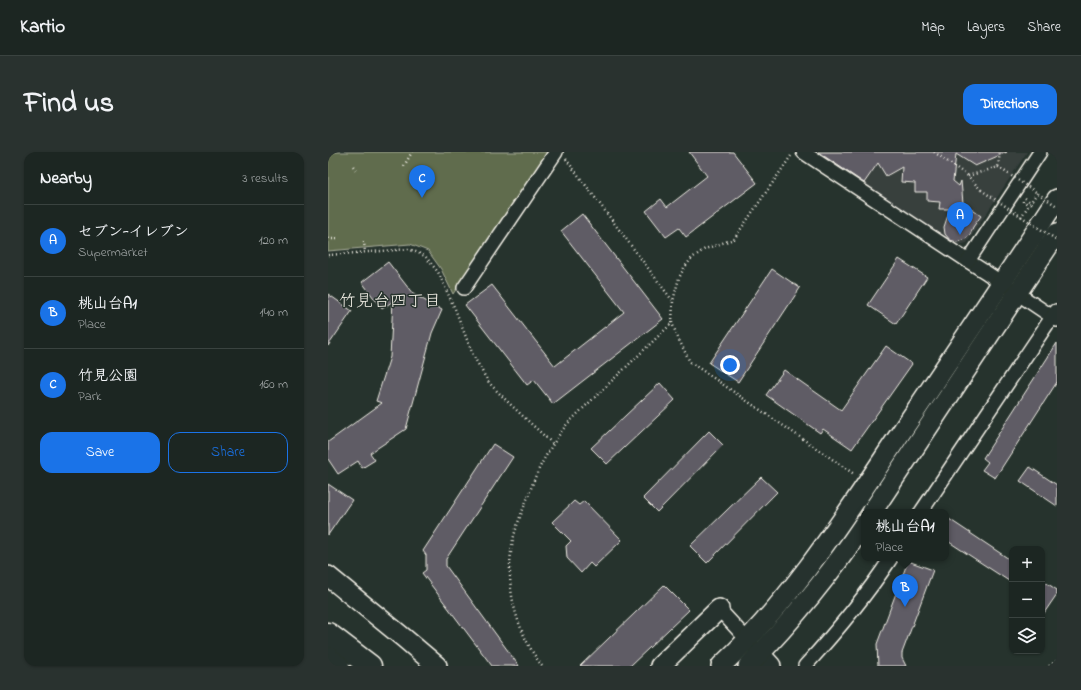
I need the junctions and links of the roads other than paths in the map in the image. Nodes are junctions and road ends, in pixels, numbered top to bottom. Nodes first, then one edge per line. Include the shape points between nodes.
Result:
1 (1040, 152) edge
2 (798, 153) edge
3 (561, 155) edge
4 (1057, 199) edge
5 (1057, 233) edge
6 (968, 261) junction
7 (1002, 282) junction
8 (464, 288) dead end
9 (1018, 293) junction
10 (1055, 315) edge
11 (874, 509) edge
12 (923, 509) edge
13 (861, 528) edge
14 (889, 561) edge
15 (328, 576) edge
16 (719, 609) joint
17 (328, 634) edge
18 (747, 640) junction
19 (328, 658) edge
20 (760, 662) edge
21 (338, 666) edge
22 (370, 666) edge
23 (437, 666) edge
24 (660, 666) edge
25 (721, 666) edge
26 (806, 666) edge

1 - 6 street
2 - 6 street
3 - 8 street
4 - 7 street
5 - 9 street
6 - 7 street
7 - 9 street
7 - 18 street via 842,522 800,578
9 - 10 street
9 - 11 street
10 - 12 street
13 - 20 street
14 - 26 street via 835,633
15 - 23 street
16 - 18 street
16 - 24 street
17 - 22 highway
18 - 20 street
18 - 25 street
19 - 21 highway

